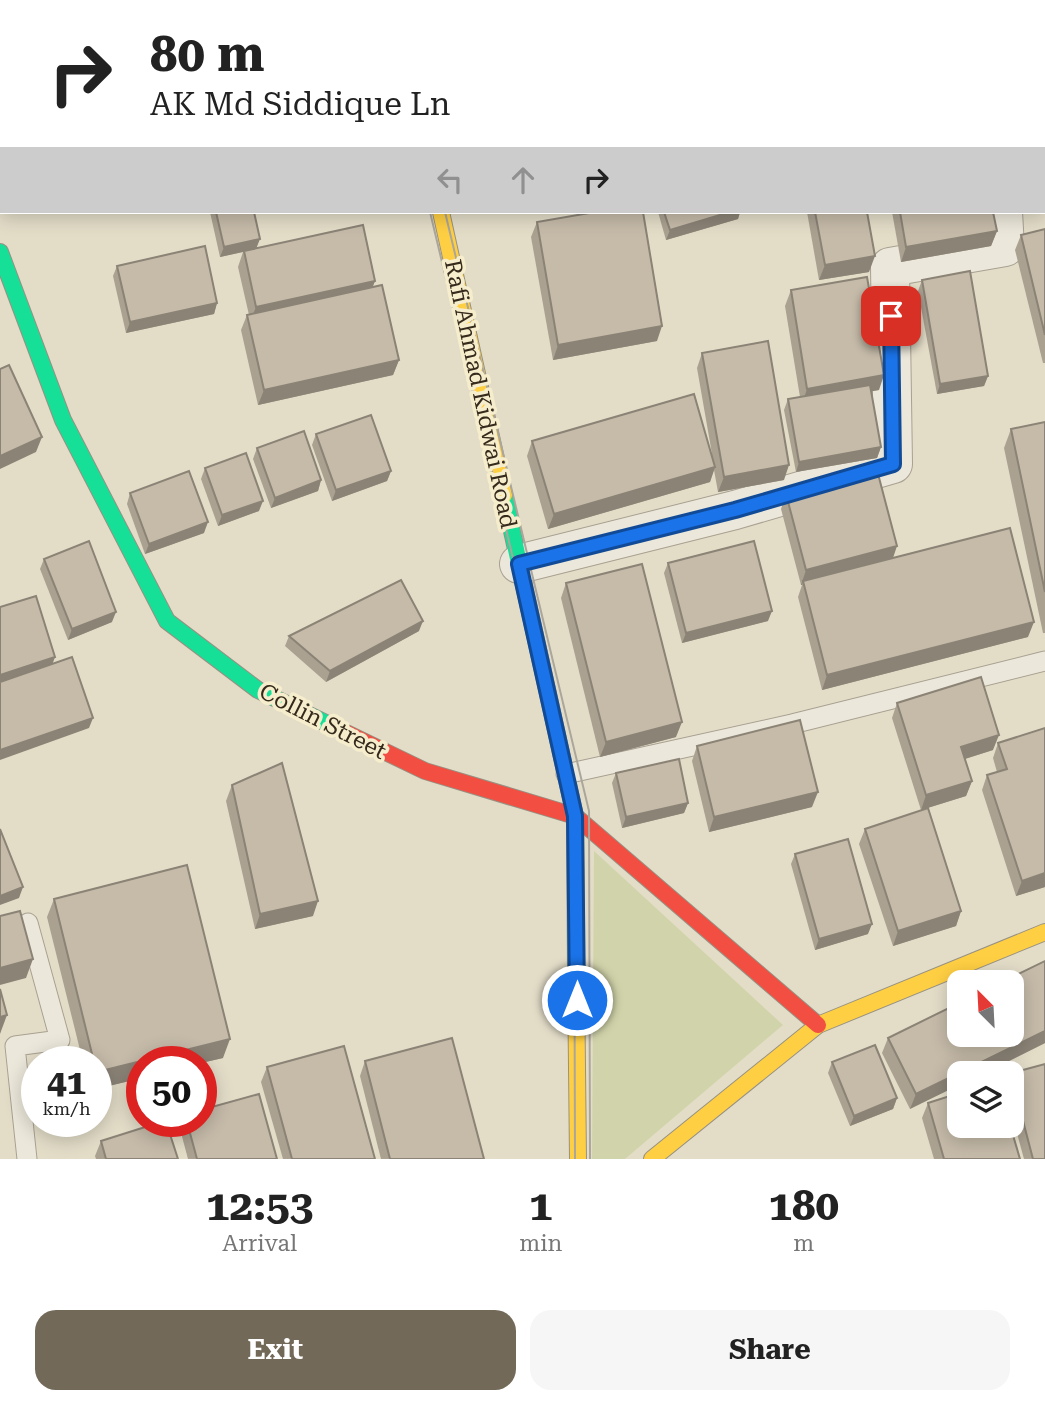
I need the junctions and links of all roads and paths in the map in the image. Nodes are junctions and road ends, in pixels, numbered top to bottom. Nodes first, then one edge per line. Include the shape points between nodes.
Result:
1 (441, 214) edge
2 (1003, 214) edge
3 (0, 252) edge
4 (519, 564) junction
5 (1045, 660) edge
6 (566, 774) junction
7 (575, 816) junction
8 (28, 923) dead end
9 (1045, 932) edge
10 (818, 1025) junction
11 (27, 1159) edge
12 (578, 1159) edge
13 (652, 1159) edge

1 - 4 main road, Rafi Ahmad Kidwai Road
2 - 4 street via 1005,247 891,267 893,464 735,510
3 - 7 main road, Collin Street via 63,420 167,621 258,690 425,771
4 - 6 main road, Rafi Ahmad Kidwai Road
5 - 6 lane via 792,724
6 - 7 main road, Rafi Ahmad Kidwai Road
7 - 10 main road, Collin Street
7 - 12 main road, Rafi Ahmad Kidwai Road
8 - 11 lane via 60,1040 15,1046
9 - 10 main road
10 - 13 main road

